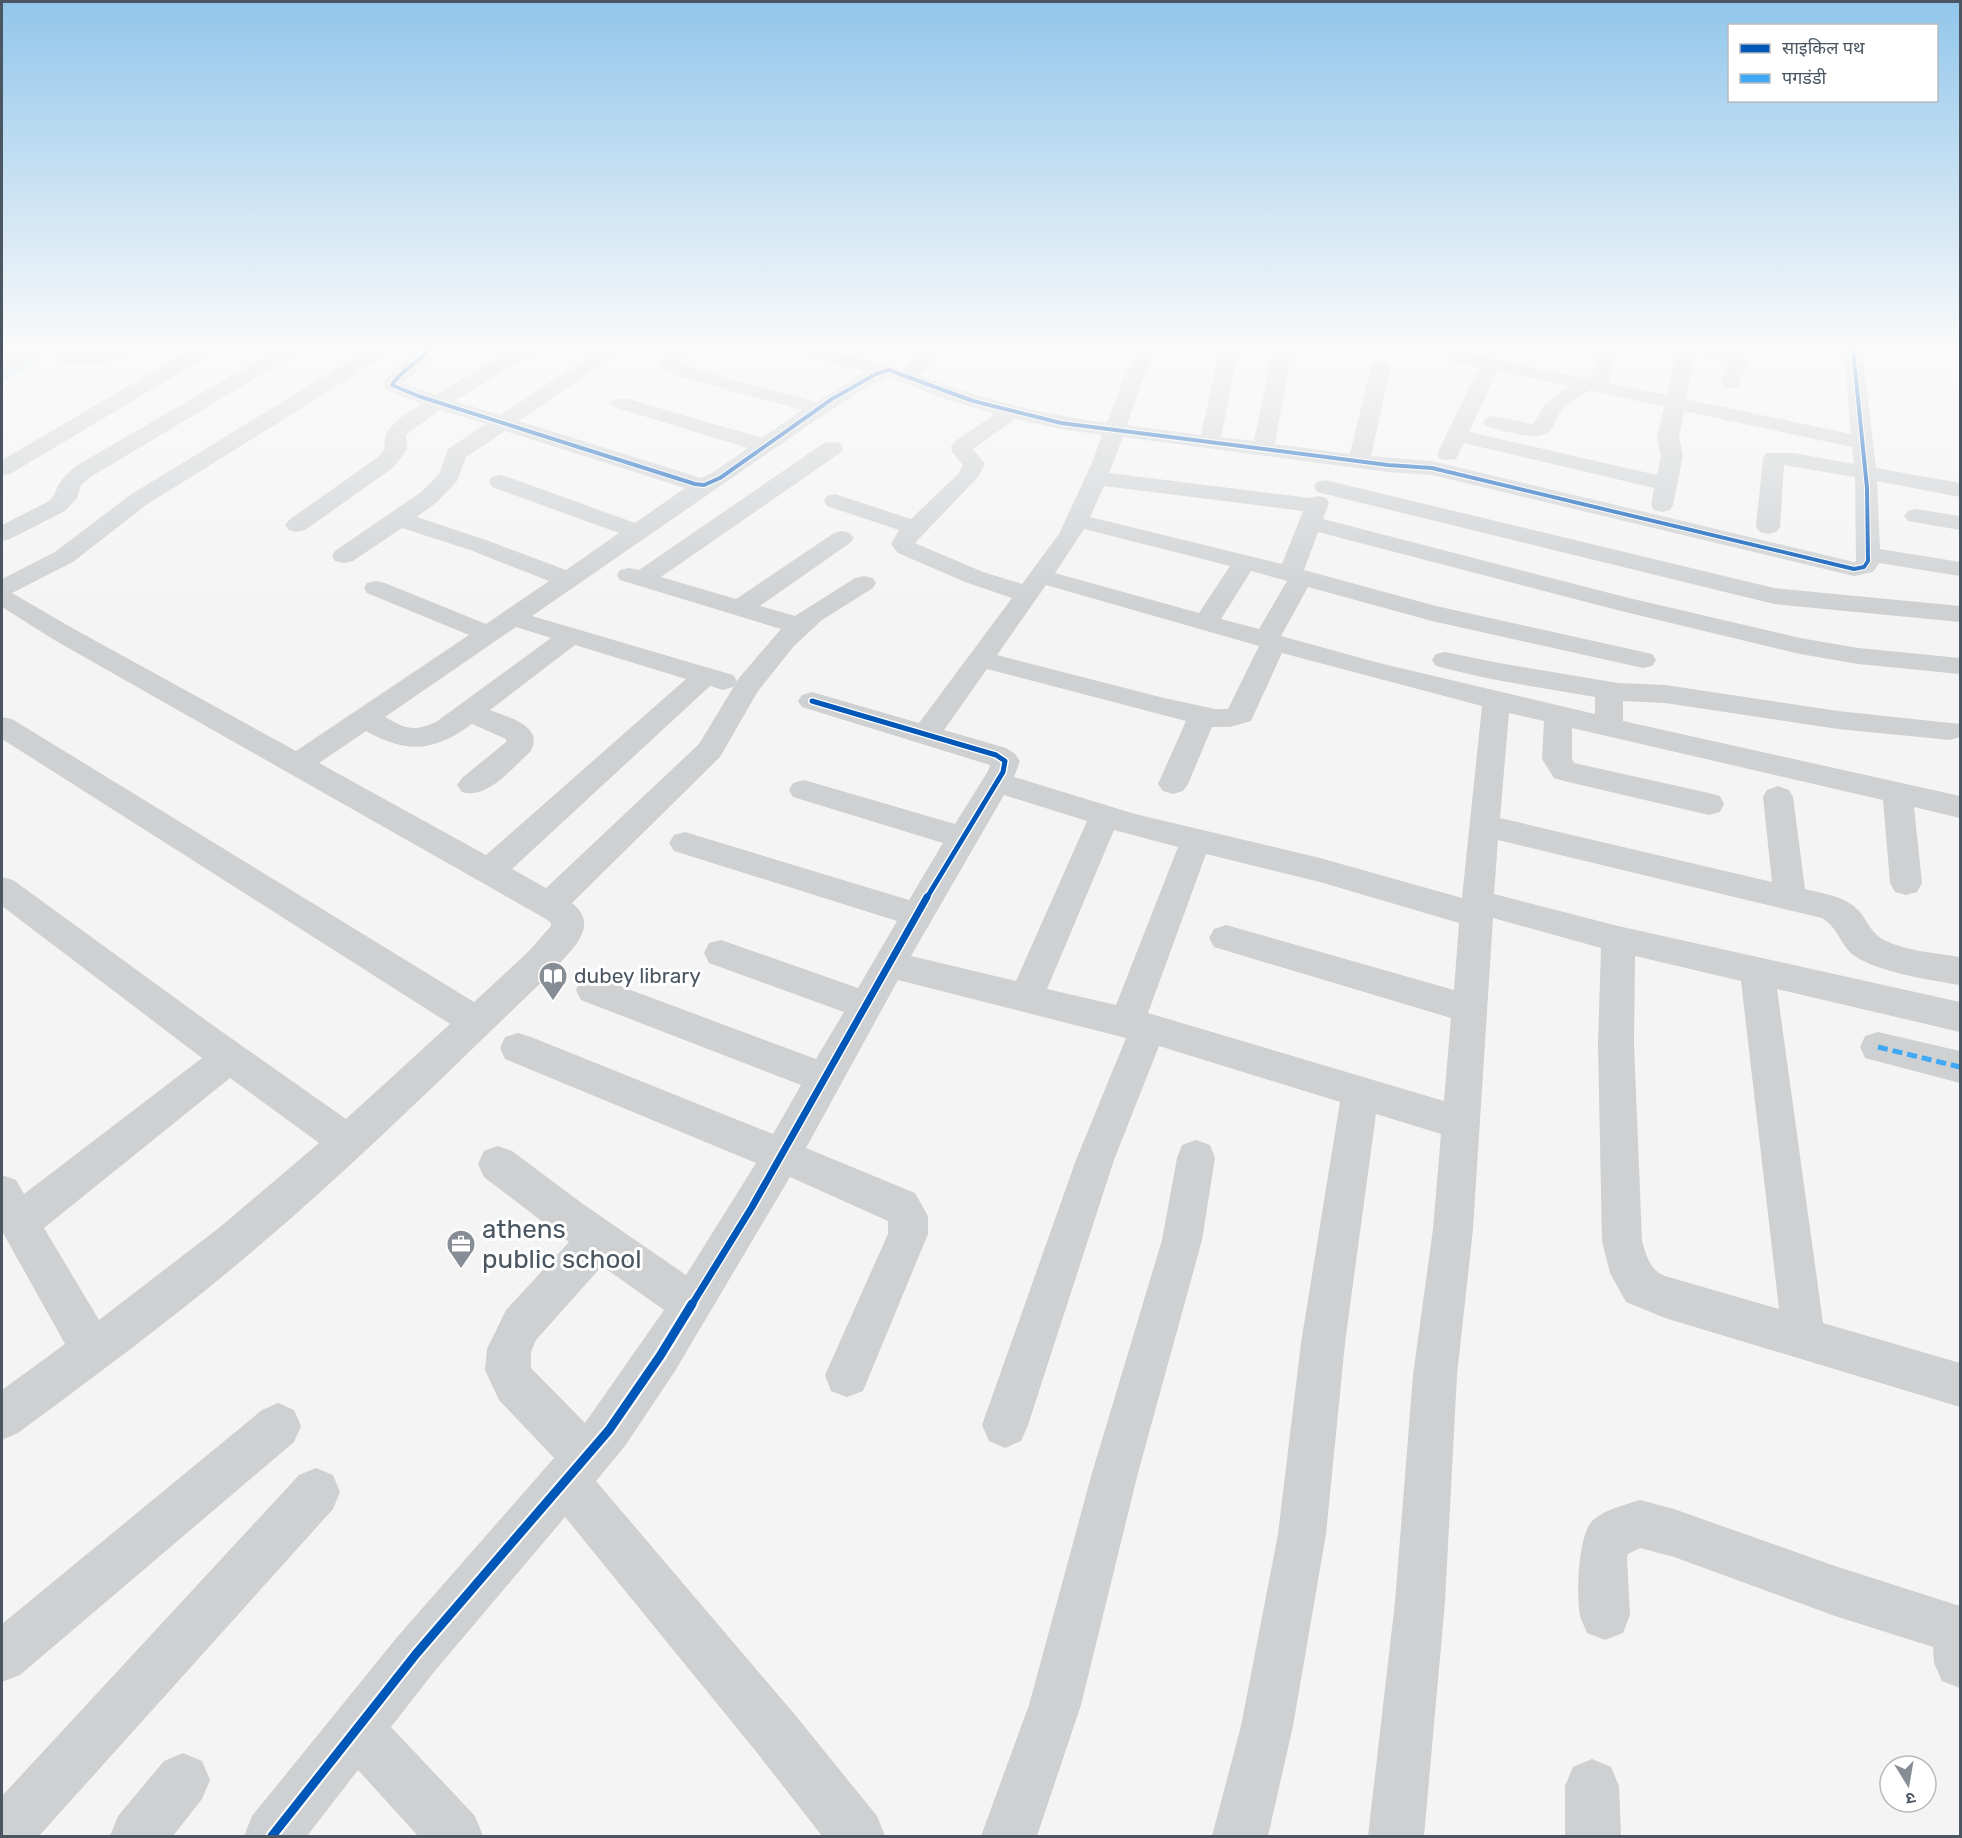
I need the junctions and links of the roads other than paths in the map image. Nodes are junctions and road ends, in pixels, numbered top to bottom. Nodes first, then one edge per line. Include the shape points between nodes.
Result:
1 (60, 435) edge
2 (145, 435) edge
3 (244, 435) edge
4 (395, 435) edge
5 (484, 435) edge
6 (543, 435) edge
7 (727, 435) edge
8 (782, 435) edge
9 (979, 435) edge
10 (1112, 435) edge
11 (1156, 435) edge
12 (1211, 435) edge
13 (1266, 435) edge
14 (1365, 435) edge
15 (1456, 435) joint
16 (1669, 435) edge
17 (1825, 435) edge
18 (1862, 435) edge
19 (1210, 441) junction
20 (1863, 443) junction
21 (765, 446) junction
22 (1264, 447) junction
23 (832, 448) dead end
24 (1336, 458) junction
25 (1359, 461) junction
26 (2, 469) edge
27 (1441, 470) junction
28 (1866, 473) junction
29 (1097, 478) junction
30 (500, 482) dead end
31 (704, 484) junction
32 (1667, 484) junction
33 (1960, 490) edge
34 (835, 501) dead end
35 (1318, 505) junction
36 (1916, 516) dead end
37 (399, 519) junction
38 (1078, 521) junction
39 (1658, 522) junction
40 (1960, 523) edge
41 (297, 525) dead end
42 (1768, 527) dead end
43 (915, 528) junction
44 (638, 532) junction
45 (2, 534) edge
46 (842, 538) dead end
47 (1868, 554) junction
48 (344, 556) dead end
49 (1245, 562) junction
50 (592, 564) junction
51 (1960, 569) edge
52 (1295, 576) junction
53 (642, 579) junction
54 (568, 580) junction
55 (864, 583) dead end
56 (1033, 585) junction
57 (2, 588) edge
58 (376, 588) dead end
59 (2, 597) edge
60 (740, 608) junction
61 (1960, 614) edge
62 (512, 618) junction
63 (1205, 623) junction
64 (799, 626) junction
65 (489, 634) junction
66 (570, 636) junction
67 (1270, 641) junction
68 (981, 658) junction
69 (1445, 660) dead end
70 (1643, 660) dead end
71 (1960, 666) edge
72 (705, 676) junction
73 (745, 688) junction
74 (1618, 692) junction
75 (812, 701) dead end
76 (1496, 701) junction
77 (469, 712) junction
78 (1203, 716) junction
79 (1558, 716) junction
80 (364, 718) junction
81 (2, 726) edge
82 (1609, 727) junction
83 (1950, 731) dead end
84 (926, 734) junction
85 (297, 764) junction
86 (998, 783) junction
87 (1173, 784) dead end
88 (472, 786) dead end
89 (804, 790) dead end
90 (1897, 793) junction
91 (1778, 797) dead end
92 (1709, 804) dead end
93 (1960, 807) edge
94 (1105, 816) junction
95 (1484, 825) junction
96 (963, 838) junction
97 (1196, 840) junction
98 (686, 843) dead end
99 (489, 871) junction
100 (1906, 883) dead end
101 (2, 889) edge
102 (1790, 898) junction
103 (549, 905) junction
104 (1477, 909) junction
105 (917, 915) junction
106 (1226, 938) dead end
107 (1618, 939) junction
108 (721, 953) dead end
109 (889, 964) junction
110 (1757, 969) junction
111 (1960, 971) edge
112 (593, 990) dead end
113 (1026, 998) junction
114 (865, 1005) junction
115 (1470, 1009) junction
116 (1960, 1017) edge
117 (476, 1022) junction
118 (1137, 1026) junction
119 (1878, 1047) dead end
120 (518, 1048) dead end
121 (230, 1057) junction
122 (1960, 1067) edge
123 (824, 1078) junction
124 (1360, 1093) junction
125 (1461, 1123) junction
126 (348, 1142) junction
127 (782, 1154) junction
128 (1196, 1158) dead end
129 (498, 1164) dead end
130 (10, 1208) edge
131 (599, 1239) junction
132 (692, 1304) junction
133 (1804, 1339) junction
134 (92, 1350) junction
135 (846, 1375) dead end
136 (1960, 1385) edge
137 (2, 1417) edge
138 (1005, 1425) dead end
139 (278, 1426) dead end
140 (575, 1468) junction
141 (316, 1492) dead end
142 (1605, 1615) dead end
143 (1959, 1641) edge
144 (2, 1657) edge
145 (357, 1729) junction
146 (183, 1780) dead end
147 (2, 1836) edge
148 (138, 1836) edge
149 (272, 1836) edge
150 (455, 1836) edge
151 (857, 1836) edge
152 (1009, 1836) edge
153 (1240, 1836) edge
154 (1396, 1836) edge

1 - 26 street
2 - 45 street via 72,480 66,498 57,506
3 - 57 street via 138,500 64,557
4 - 41 street via 396,449 386,462
5 - 37 street via 456,454 448,476
6 - 31 street
7 - 21 street
8 - 21 street
9 - 43 street via 962,447 974,464 967,477
10 - 29 street
11 - 19 street
12 - 19 street
13 - 22 street
14 - 25 street
15 - 27 street
15 - 32 street
16 - 32 street via 1672,456
17 - 20 street
18 - 20 street
19 - 22 street
20 - 28 street
21 - 31 street via 720,478
22 - 24 street
23 - 53 street
24 - 25 street
24 - 35 street
25 - 27 street
27 - 39 street
28 - 33 street
28 - 42 street via 1774,458
28 - 47 street
29 - 35 street
29 - 38 street
30 - 44 street
31 - 44 street
32 - 39 street
34 - 43 street
35 - 52 street
35 - 61 street via 1611,558 1774,596
35 - 71 street via 1626,605 1800,646
36 - 40 street
37 - 48 street
37 - 54 street
38 - 49 street
38 - 56 street
39 - 47 street via 1854,569 1864,567
43 - 56 street via 904,539 906,548 974,577
44 - 50 street
46 - 60 street
47 - 51 street
49 - 52 street
49 - 63 street
50 - 53 street
50 - 54 street
52 - 67 street
52 - 70 street via 1432,613
53 - 60 street
54 - 62 street
55 - 64 street
56 - 63 street
56 - 68 street
58 - 65 street
59 - 85 street
60 - 64 street
62 - 65 street
62 - 66 street
63 - 67 street
64 - 73 street
65 - 80 street
66 - 72 street
66 - 77 street
67 - 76 street
67 - 78 street via 1241,714 1230,718
68 - 78 street
68 - 84 street
69 - 74 street
72 - 73 street
72 - 99 street
73 - 103 street via 710,750
74 - 82 street via 1609,695 1607,702
74 - 83 street via 1665,694 1838,720
75 - 84 street
76 - 79 street
76 - 95 street
77 - 80 street via 438,733 414,740 402,738
77 - 88 street via 515,731 520,737 520,745 513,753
78 - 87 street
79 - 82 street
79 - 92 street via 1557,759 1564,771
80 - 85 street
81 - 117 street
82 - 90 street
84 - 86 street via 1005,761
85 - 99 street
86 - 94 street
86 - 96 street
89 - 96 street
90 - 93 street
90 - 100 street
91 - 102 street
94 - 97 street
94 - 113 street
95 - 102 street
95 - 104 street
96 - 105 street
97 - 104 street
97 - 118 street
98 - 105 street
99 - 103 street
101 - 121 street
102 - 111 street via 1843,914 1866,946 1881,953
103 - 117 street via 568,918 568,930
104 - 107 street
104 - 115 street
105 - 109 street
106 - 115 street
107 - 110 street
107 - 133 street via 1616,1044 1622,1241 1631,1273 1641,1287 1665,1297
108 - 114 street
109 - 113 street
109 - 114 street
110 - 116 street
110 - 133 street
112 - 123 street
113 - 118 street
114 - 123 street
115 - 125 street
117 - 126 street
118 - 124 street
118 - 138 street
119 - 122 street
120 - 127 street
121 - 126 street
121 - 130 street
123 - 127 street
124 - 125 street
124 - 153 street via 1323,1344 1302,1534 1267,1726
125 - 154 street via 1435,1375 1420,1602
126 - 134 street via 233,1242
127 - 132 street
127 - 135 street via 901,1206 908,1216 908,1234
128 - 152 street via 1182,1240 1115,1473 1055,1705
129 - 131 street
130 - 134 street
131 - 132 street
131 - 140 street via 521,1325 509,1349 507,1370
132 - 140 street via 609,1430
133 - 136 street
134 - 137 street
139 - 144 street
140 - 145 street
140 - 151 street
141 - 147 street
142 - 143 street via 1603,1558 1608,1539 1622,1529 1640,1524 1835,1591
145 - 149 street
145 - 150 street
146 - 148 street

